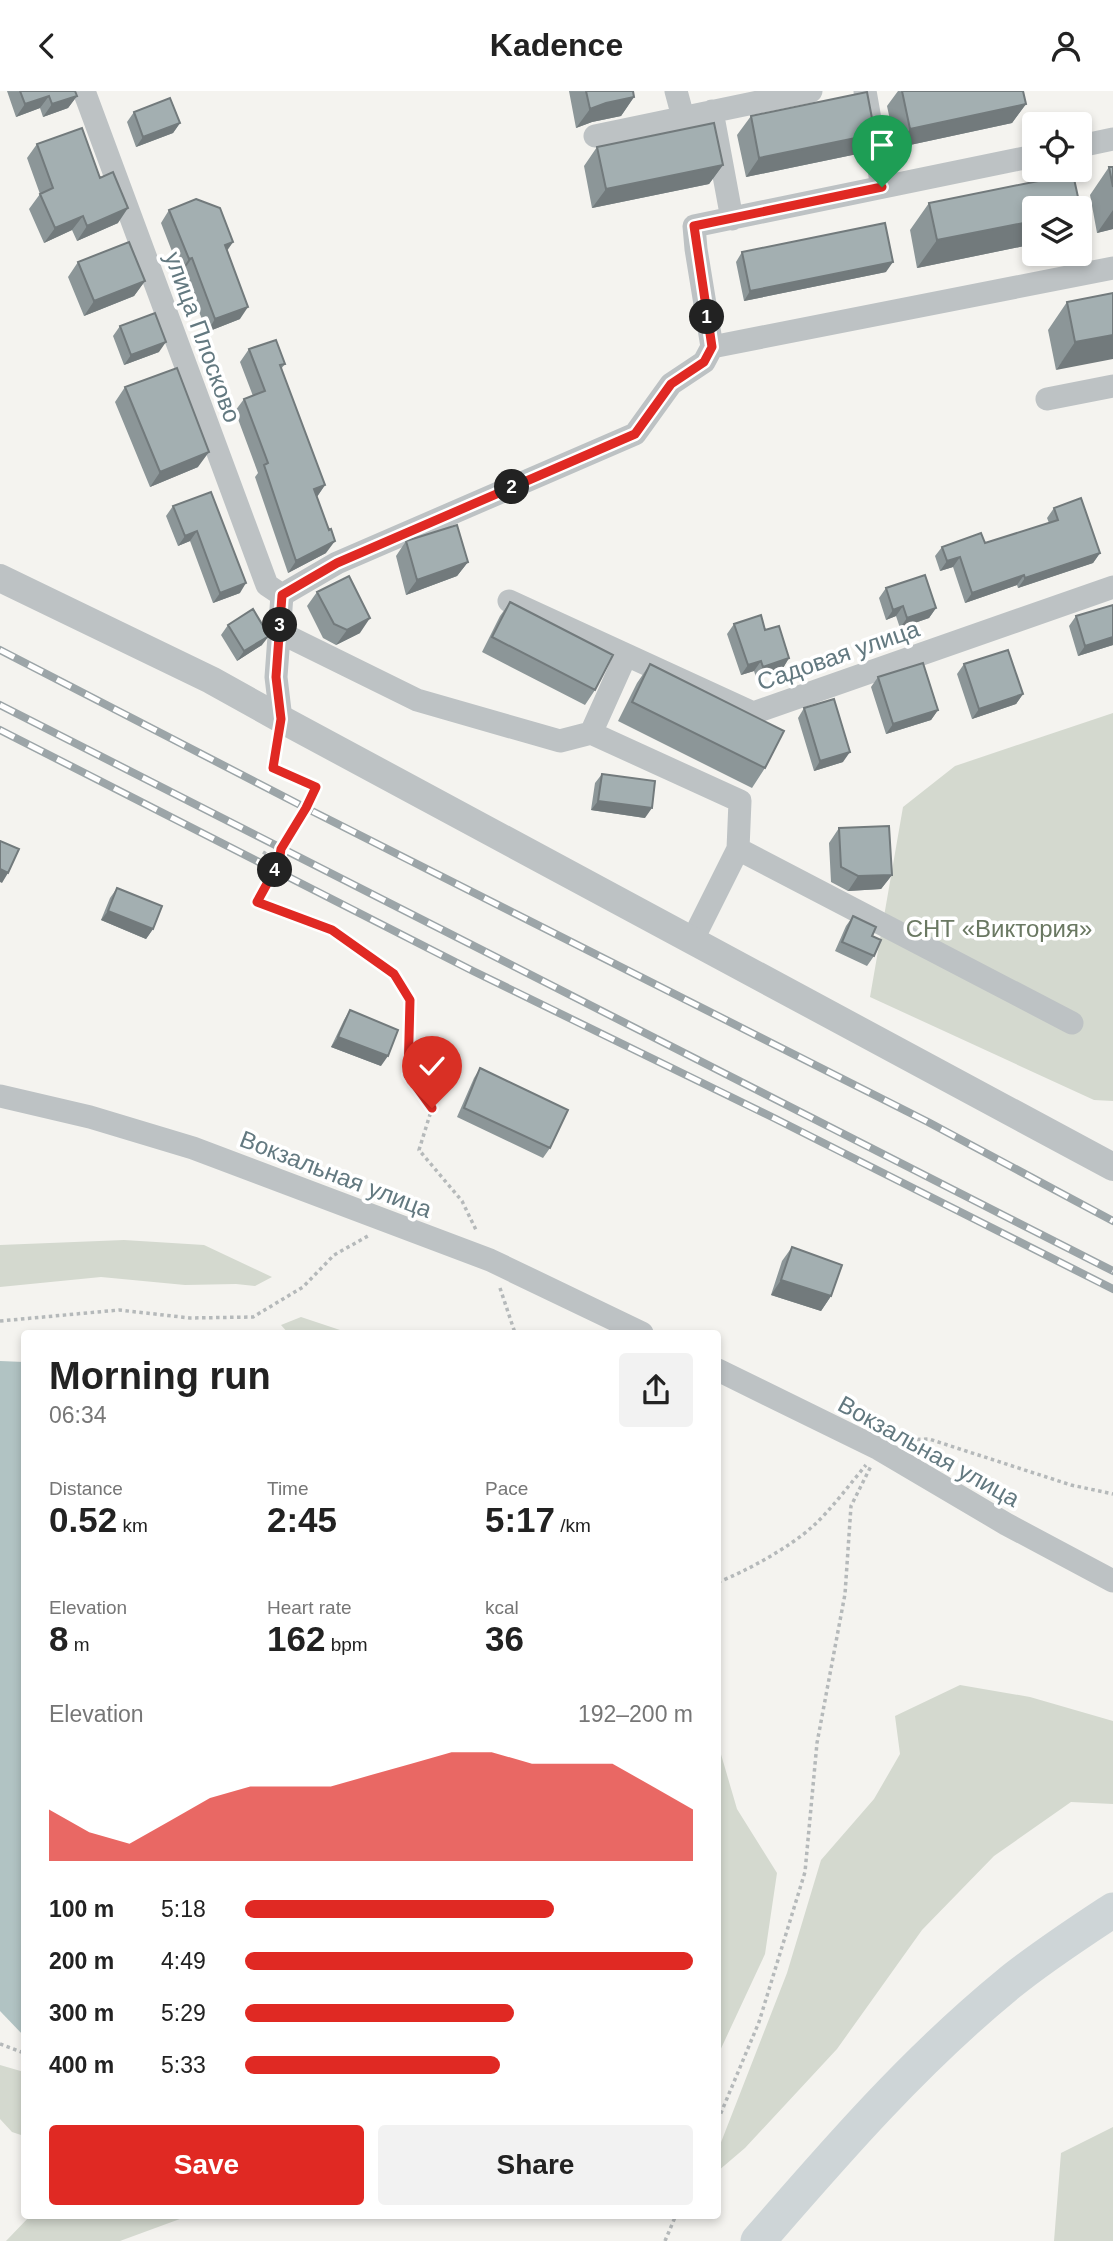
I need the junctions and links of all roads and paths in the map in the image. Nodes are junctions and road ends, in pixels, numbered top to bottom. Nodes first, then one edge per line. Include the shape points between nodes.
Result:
1 (84, 91) edge
2 (676, 91) edge
3 (811, 91) edge
4 (864, 91) edge
5 (712, 111) junction
6 (683, 117) junction
7 (595, 136) dead end
8 (1113, 139) edge
9 (1092, 143) edge
10 (1022, 158) edge
11 (882, 187) junction
12 (732, 219) junction
13 (1113, 268) edge
14 (712, 347) junction
15 (1113, 386) edge
16 (1047, 399) dead end
17 (0, 578) edge
18 (1113, 587) edge
19 (282, 595) junction
20 (509, 601) edge
21 (279, 632) junction
22 (626, 655) junction
23 (281, 719) junction
24 (591, 733) junction
25 (738, 849) junction
26 (264, 852) dead end
27 (279, 862) junction
28 (692, 941) junction
29 (1072, 1023) dead end
30 (0, 1096) edge
31 (1113, 1167) edge
32 (391, 1223) junction
33 (490, 1260) junction
34 (0, 1321) edge
35 (514, 1330) edge
36 (636, 1330) edge
37 (721, 1371) edge
38 (879, 1449) junction
39 (1113, 1494) edge
40 (721, 1581) edge
41 (1113, 1581) edge
42 (1113, 1910) edge
43 (0, 2044) edge
44 (21, 2052) edge
45 (721, 2112) edge
46 (674, 2219) edge
47 (664, 2241) edge
48 (758, 2241) edge

1 - 19 street, улица Плосково via 267,585
2 - 6 street
3 - 5 street
4 - 11 street
5 - 6 street
5 - 12 street
6 - 7 street
8 - 9 street
10 - 11 street
11 - 12 street
12 - 14 street via 694,226
13 - 14 street
14 - 19 street via 704,362 671,384 635,434 337,563
15 - 16 street
17 - 23 street
18 - 22 street, Садовая улица via 753,713
19 - 21 street
20 - 22 street, Садовая улица
21 - 23 street via 276,677
21 - 24 street via 417,700 560,741
22 - 24 street
23 - 27 path via 273,768 316,787 281,849
23 - 28 street
24 - 25 street via 740,801
25 - 28 street
25 - 29 street
26 - 27 path
27 - 33 path via 257,902 332,930 394,974 410,1000 408,1075 432,1108 419,1150 463,1201
28 - 31 street
30 - 32 street, Вокзальная улица via 193,1148
32 - 33 street, Вокзальная улица
32 - 34 path via 334,1255 303,1287 253,1317 190,1318 119,1310
33 - 35 path
33 - 36 street, Вокзальная улица
37 - 38 street, Вокзальная улица
38 - 39 path via 906,1439 929,1439
38 - 40 path via 812,1527
38 - 41 street, Вокзальная улица
38 - 45 path via 851,1506 845,1594 817,1743 805,1872 759,2022
42 - 48 main road via 1009,1984 944,2041 856,2130
43 - 44 path
46 - 47 path

